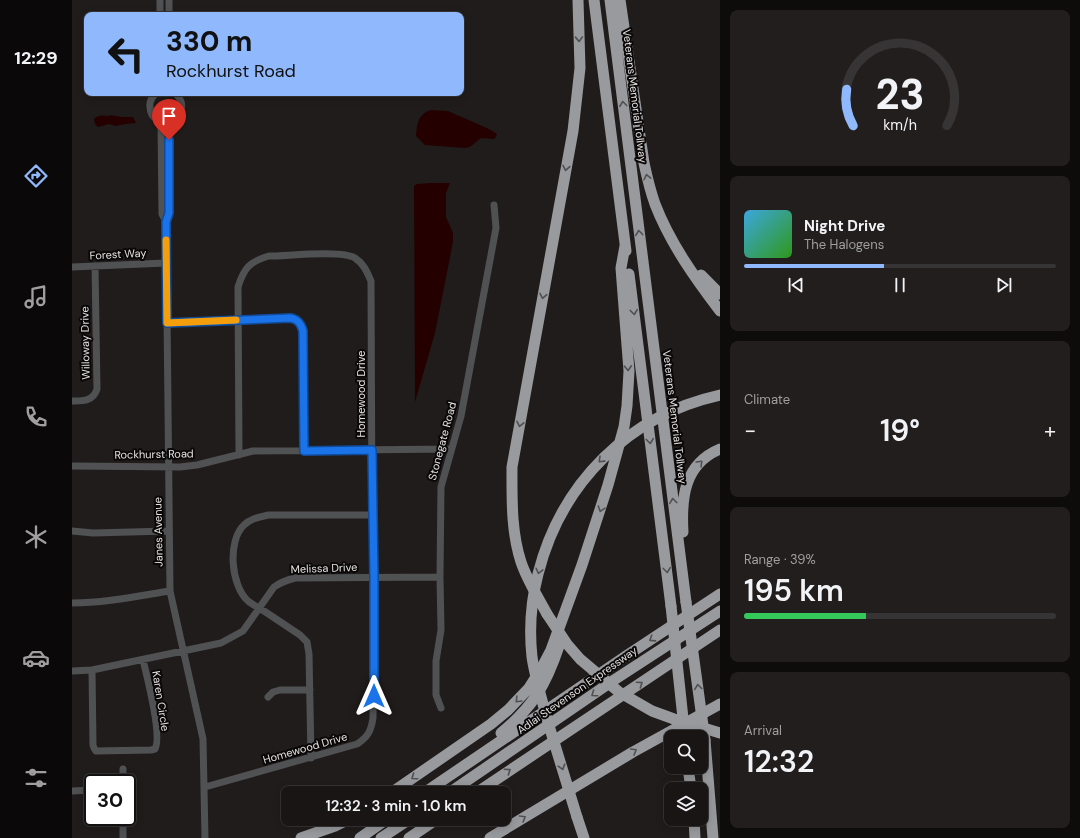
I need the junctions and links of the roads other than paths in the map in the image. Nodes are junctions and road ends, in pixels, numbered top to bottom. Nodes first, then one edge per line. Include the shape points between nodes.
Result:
1 (160, 0) edge
2 (169, 0) edge
3 (578, 0) edge
4 (594, 0) edge
5 (610, 0) edge
6 (620, 0) edge
7 (160, 12) edge
8 (169, 12) edge
9 (153, 96) edge
10 (178, 96) edge
11 (165, 121) junction
12 (494, 205) dead end
13 (672, 239) junction
14 (625, 246) junction
15 (166, 263) junction
16 (95, 266) junction
17 (72, 267) edge
18 (720, 294) edge
19 (720, 311) edge
20 (238, 320) junction
21 (167, 323) junction
22 (720, 395) edge
23 (72, 400) edge
24 (372, 450) junction
25 (450, 450) junction
26 (720, 450) edge
27 (304, 451) junction
28 (239, 455) junction
29 (72, 466) edge
30 (168, 466) junction
31 (372, 514) junction
32 (72, 531) edge
33 (168, 531) junction
34 (582, 565) junction
35 (374, 577) junction
36 (440, 577) junction
37 (170, 591) junction
38 (720, 594) edge
39 (685, 598) junction
40 (72, 602) edge
41 (260, 608) junction
42 (720, 611) edge
43 (720, 630) edge
44 (183, 652) junction
45 (143, 660) junction
46 (92, 670) junction
47 (72, 671) edge
48 (310, 690) junction
49 (268, 697) dead end
50 (720, 704) edge
51 (440, 708) dead end
52 (684, 730) edge
53 (720, 733) edge
54 (311, 758) junction
55 (123, 769) dead end
56 (123, 774) edge
57 (452, 774) junction
58 (400, 786) edge
59 (434, 786) edge
60 (459, 786) edge
61 (486, 786) edge
62 (205, 788) junction
63 (84, 790) edge
64 (72, 791) edge
65 (123, 826) edge
66 (331, 826) edge
67 (377, 826) edge
68 (399, 826) edge
69 (427, 826) edge
70 (695, 826) edge
71 (123, 838) edge
72 (205, 838) edge
73 (301, 838) edge
74 (360, 838) edge
75 (381, 838) edge
76 (409, 838) edge
77 (490, 838) edge
78 (584, 838) edge
79 (696, 838) edge
80 (713, 838) edge

1 - 7 street
2 - 8 street
3 -> 53 highway, bridge via 580,68 573,132 512,467 515,537 529,582 547,614 580,659 619,692 659,713
4 - 14 highway
39 -> 5 highway, Veterans Memorial Tollway
13 -> 6 highway via 656,205 644,162
9 - 11 street via 150,100 150,110 156,118
10 - 11 street via 181,110 174,119
11 - 15 street, Janes Avenue via 162,214 166,222
12 - 25 street, Stonegate Road via 496,228 461,416
13 - 18 highway
13 - 19 highway via 688,267
14 -> 34 highway via 622,268 629,372 627,406 608,485
14 -> 52 highway, bridge
15 - 16 street, Forest Way
15 - 21 street, Janes Avenue
16 - 17 street, Forest Way
16 - 23 street, Willoway Drive via 96,390 89,399
20 - 21 street
20 - 24 street, Homewood Drive via 238,287 243,272 259,259 269,256 341,254 355,258 364,265 371,281
20 - 27 street via 290,318 297,320 302,326
20 - 28 street, Homewood Drive
21 - 30 street, Janes Avenue
22 -> 78 highway, bridge via 682,406 653,420 610,451 572,494 557,520 541,561 531,620 532,657 538,686
24 - 25 street, Rockhurst Road
24 - 27 street, Rockhurst Road
24 - 31 street, Homewood Drive
25 - 36 street, Stonegate Road via 441,487
39 -> 26 highway via 682,512 685,489 691,474 700,463
27 - 28 street, Rockhurst Road via 253,451
28 - 30 street, Rockhurst Road via 198,465
29 - 30 street, Rockhurst Road
30 - 33 street, Janes Avenue
31 - 35 street, Homewood Drive
31 - 41 street via 269,515 256,517 245,523 236,538 234,574 240,590 248,601
32 - 33 street
33 - 37 street, Janes Avenue
34 - 57 highway via 567,624 542,687 517,720
34 -> 58 highway via 551,650 541,670 524,693 491,724
35 - 36 street, Melissa Drive
35 - 41 street, Melissa Drive via 290,579 274,587
35 - 54 street, Homewood Drive via 372,726 365,739 357,744
36 - 51 street, Stonegate Road via 441,630 436,661 436,695
37 - 40 street via 109,600
37 - 44 street, Janes Avenue
38 -> 57 highway
80 -> 39 highway, Veterans Memorial Tollway, bridge via 705,740
41 - 44 street, Melissa Drive via 243,631 221,643
41 - 48 street via 307,642
42 -> 60 highway, Adlai Stevenson Expressway
61 -> 43 highway
44 - 45 street, Melissa Drive
44 - 62 street, Janes Avenue via 204,739
45 - 46 street, Melissa Drive
45 - 46 street, Karen Circle via 156,730 157,746 151,750 94,748
46 - 47 street, Melissa Drive
48 - 49 street via 280,690
48 - 54 street
77 -> 50 highway via 633,752
54 - 62 street, Homewood Drive
55 - 56 street
57 - 59 highway
62 - 72 street, Janes Avenue
63 - 64 street
65 - 71 street
66 - 73 highway
67 - 74 highway
68 - 75 highway
69 - 76 highway
70 - 79 highway

